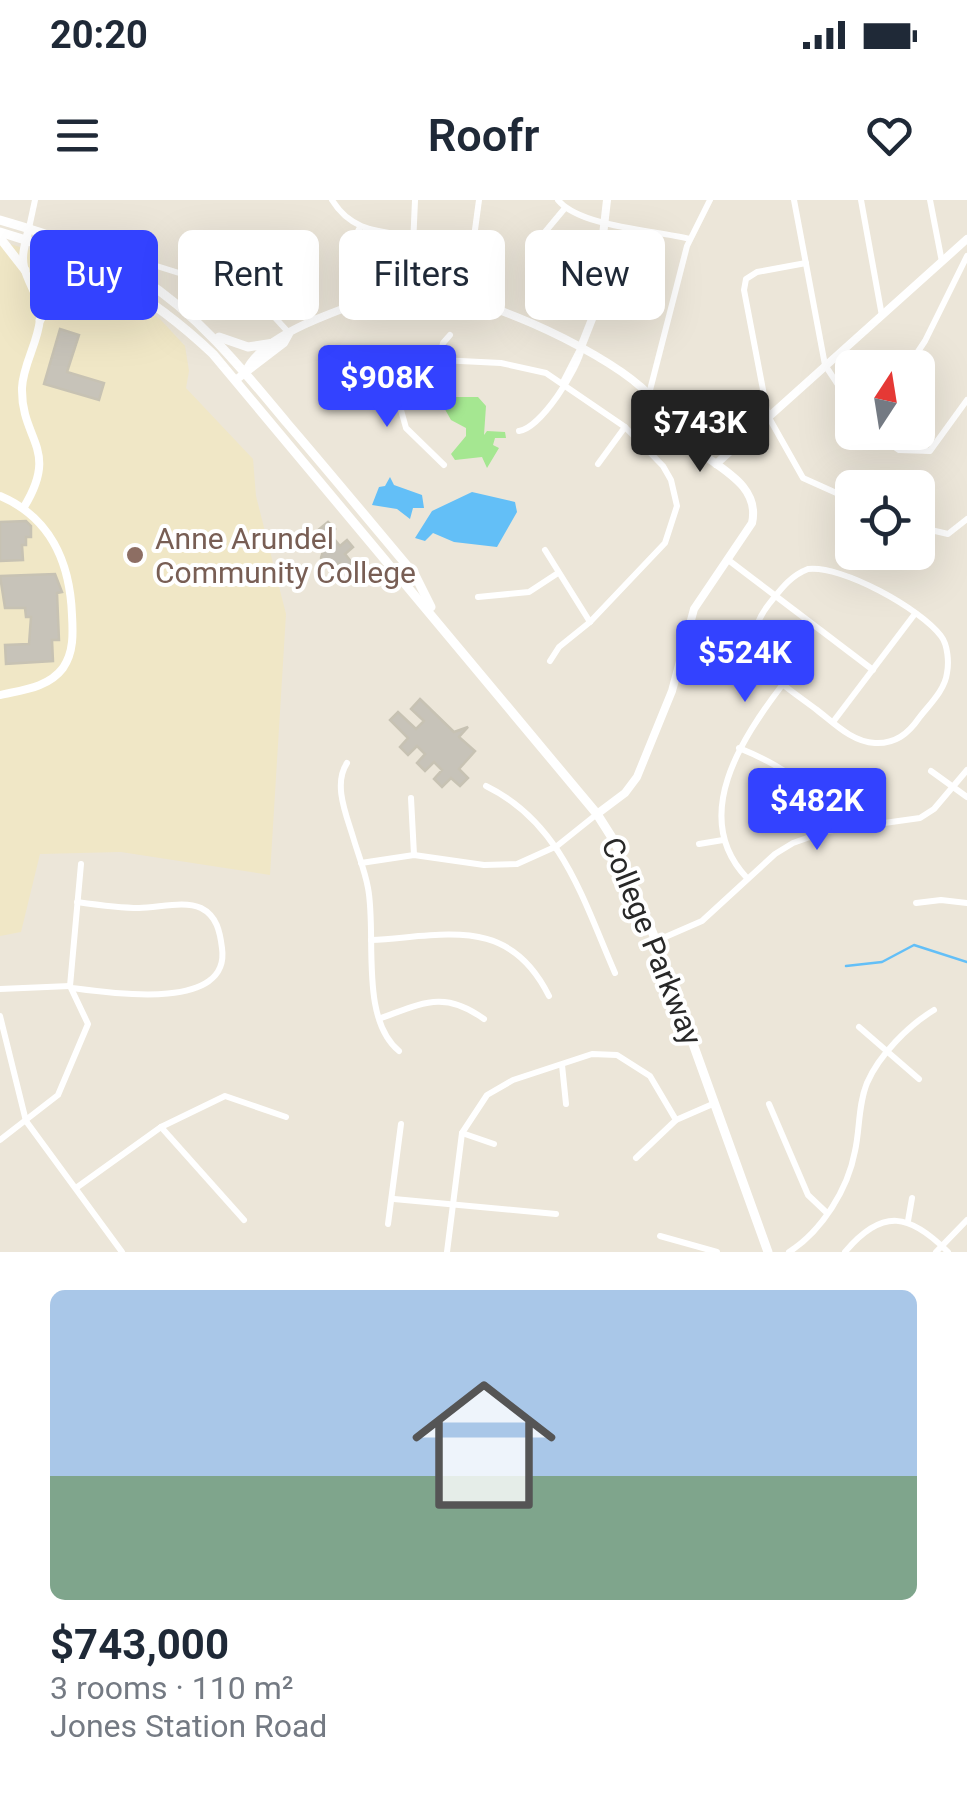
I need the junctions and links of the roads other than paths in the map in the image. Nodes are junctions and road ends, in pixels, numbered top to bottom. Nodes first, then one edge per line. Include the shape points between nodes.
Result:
1 (35, 200) edge
2 (332, 200) edge
3 (415, 200) edge
4 (479, 200) edge
5 (558, 200) edge
6 (607, 200) edge
7 (710, 200) edge
8 (794, 200) edge
9 (861, 200) edge
10 (930, 200) edge
11 (565, 208) junction
12 (0, 220) edge
13 (604, 222) junction
14 (359, 228) joint
15 (372, 230) edge
16 (411, 230) edge
17 (475, 230) edge
18 (547, 230) edge
19 (28, 234) junction
20 (0, 235) edge
21 (690, 238) junction
22 (967, 240) edge
23 (967, 256) edge
24 (806, 262) junction
25 (942, 262) junction
26 (158, 266) edge
27 (24, 270) junction
28 (30, 283) edge
29 (158, 307) edge
30 (339, 312) edge
31 (505, 315) edge
32 (882, 316) junction
33 (40, 320) edge
34 (199, 324) junction
35 (289, 333) junction
36 (450, 335) dead end
37 (274, 343) junction
38 (582, 347) junction
39 (919, 350) edge
40 (440, 360) junction
41 (825, 365) junction
42 (362, 366) dead end
43 (389, 367) junction
44 (241, 376) junction
45 (835, 380) edge
46 (563, 383) junction
47 (649, 394) junction
48 (967, 400) edge
49 (768, 416) junction
50 (625, 427) junction
51 (519, 431) dead end
52 (935, 444) edge
53 (899, 450) edge
54 (931, 450) edge
55 (444, 464) dead end
56 (598, 464) dead end
57 (716, 464) junction
58 (835, 492) edge
59 (0, 496) edge
60 (24, 507) junction
61 (364, 514) junction
62 (967, 518) edge
63 (935, 531) edge
64 (376, 549) junction
65 (545, 550) dead end
66 (727, 558) junction
67 (558, 573) junction
68 (415, 575) junction
69 (478, 596) dead end
70 (776, 596) junction
71 (914, 615) junction
72 (437, 618) junction
73 (590, 622) junction
74 (550, 661) dead end
75 (874, 670) junction
76 (783, 684) junction
77 (0, 695) edge
78 (833, 722) junction
79 (739, 748) junction
80 (346, 763) dead end
81 (967, 770) edge
82 (931, 771) dead end
83 (486, 786) dead end
84 (954, 787) junction
85 (967, 797) edge
86 (412, 798) dead end
87 (597, 814) junction
88 (827, 832) junction
89 (723, 840) junction
90 (699, 844) dead end
91 (558, 846) junction
92 (414, 855) junction
93 (361, 863) junction
94 (80, 864) dead end
95 (747, 878) junction
96 (78, 902) junction
97 (916, 902) dead end
98 (967, 903) edge
99 (371, 940) junction
100 (656, 941) junction
101 (615, 973) dead end
102 (71, 987) junction
103 (0, 988) edge
104 (549, 996) dead end
105 (934, 1010) dead end
106 (0, 1016) edge
107 (380, 1018) junction
108 (484, 1019) dead end
109 (859, 1027) dead end
110 (399, 1051) dead end
111 (888, 1052) junction
112 (562, 1065) junction
113 (919, 1080) dead end
114 (716, 1102) junction
115 (566, 1104) dead end
116 (769, 1104) dead end
117 (286, 1117) dead end
118 (676, 1120) junction
119 (26, 1121) junction
120 (401, 1124) dead end
121 (160, 1126) junction
122 (462, 1133) junction
123 (0, 1140) edge
124 (494, 1144) dead end
125 (636, 1158) dead end
126 (76, 1188) junction
127 (912, 1198) dead end
128 (394, 1199) junction
129 (452, 1205) junction
130 (828, 1213) junction
131 (556, 1214) dead end
132 (244, 1220) dead end
133 (967, 1220) edge
134 (908, 1221) junction
135 (388, 1224) dead end
136 (660, 1236) dead end
137 (942, 1250) edge
138 (122, 1252) edge
139 (447, 1252) edge
140 (717, 1252) edge
141 (768, 1252) edge
142 (788, 1252) edge
143 (845, 1252) edge

1 - 19 street
2 - 14 street
3 - 16 street
4 - 17 street
5 - 11 street
6 - 13 street
7 - 21 street
8 - 24 street
9 - 32 street
10 - 25 street
11 - 13 street
11 - 18 street
12 - 19 main road, College Parkway
13 - 21 street
13 - 38 street via 594,314
14 - 15 street
19 - 20 main road, College Parkway
19 - 27 street
19 - 34 main road, College Parkway via 113,262
20 - 27 main road
21 - 47 street
22 - 25 street
23 - 39 street
24 - 41 street
24 - 49 street via 746,279
25 - 32 street
26 - 35 street via 240,292
27 - 28 street
29 - 44 main road, College Parkway
30 - 35 street
31 - 38 street
32 - 41 street
33 - 60 street via 22,394 40,475
34 - 37 main road via 240,346
34 - 44 main road, College Parkway
35 - 37 street
35 - 44 street
36 - 40 street
37 - 44 street
38 - 46 street
38 - 47 street
40 - 43 street
40 - 46 street via 528,368
41 - 45 street
41 - 49 street
42 - 43 street
43 - 55 street via 406,428
44 - 61 main road, College Parkway
44 - 64 main road, College Parkway
46 - 50 street
46 - 51 street via 536,424
47 - 57 street via 683,438
48 - 52 street
49 - 57 street
49 - 58 street via 803,478
50 - 56 street
50 - 73 street via 671,480 676,518 665,543
53 - 54 street
57 - 66 street via 746,489 754,508 752,523
59 - 60 street
60 - 77 street via 67,568 70,652 47,682
61 - 64 main road via 378,536
61 - 68 main road, College Parkway
62 - 63 street via 948,534
64 - 68 main road via 386,549
64 - 72 main road, College Parkway
65 - 67 street
66 - 70 street
66 - 87 street via 694,609 672,691 637,777
67 - 69 street via 528,592
67 - 73 street
68 - 72 main road, College Parkway
70 - 71 street via 796,574 826,569 871,585
70 - 75 street
70 - 76 street via 753,638 757,656
71 - 75 street
71 - 78 street via 942,637 948,677 913,727 887,743 870,743
72 - 87 main road, College Parkway
73 - 74 street
75 - 78 street
76 - 78 street
76 - 79 street
79 - 88 street via 812,793
79 - 89 street via 723,802
80 - 93 street via 342,798
81 - 84 street
82 - 84 street
83 - 91 street via 528,812
84 - 85 street
84 - 88 street via 920,818
86 - 92 street
87 - 91 street
87 - 100 main road, College Parkway
88 - 95 street via 775,854
89 - 90 street
89 - 95 street
91 - 92 street via 506,866
91 - 101 street
92 - 93 street
93 - 99 street
94 - 96 street
95 - 100 street via 702,921
96 - 102 street
96 - 102 street via 202,908 216,922 223,956 217,974 196,989 127,994
97 - 98 street
99 - 104 street via 494,938 520,953
99 - 107 street
100 - 114 main road, College Parkway
102 - 103 street
102 - 119 street via 88,1024 58,1094
105 - 111 street
106 - 119 street
107 - 108 street via 432,1000 453,1001
107 - 110 street
109 - 111 street
111 - 113 street
111 - 130 street via 866,1086 852,1166
112 - 115 street
112 - 118 street via 592,1054 628,1059 650,1076
112 - 122 street via 487,1096
114 - 118 street
114 - 141 main road, College Parkway
116 - 130 street via 808,1195
117 - 121 street via 226,1096
118 - 125 street
119 - 123 street
119 - 126 street
120 - 128 street
121 - 126 street
121 - 132 street
122 - 124 street
122 - 129 street
126 - 138 street
127 - 134 street
128 - 129 street
128 - 135 street
129 - 131 street
129 - 139 street
130 - 142 street
133 - 137 street
134 - 137 street via 929,1232
134 - 143 street via 877,1224
136 - 140 street

